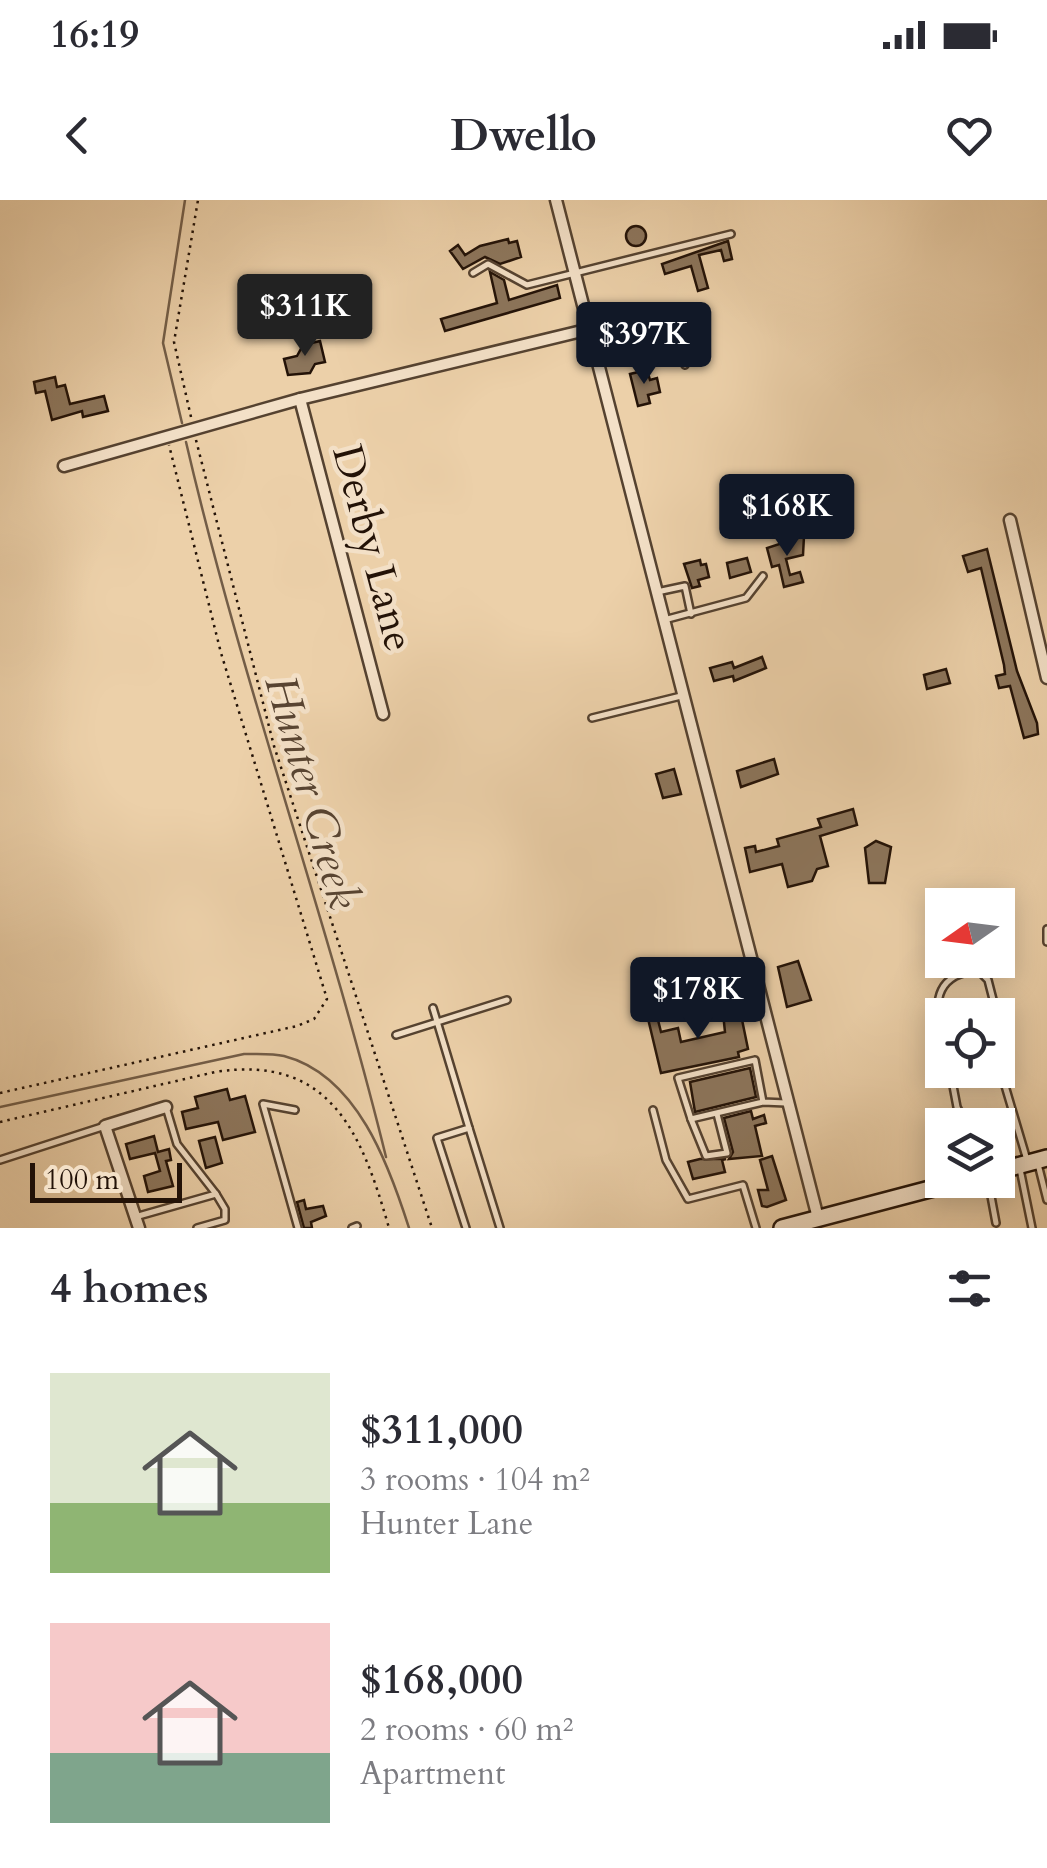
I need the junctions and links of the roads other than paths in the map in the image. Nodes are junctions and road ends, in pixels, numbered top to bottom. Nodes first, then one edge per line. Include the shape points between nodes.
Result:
1 (556, 200) edge
2 (732, 234) dead end
3 (473, 273) dead end
4 (576, 274) junction
5 (590, 330) junction
6 (685, 365) dead end
7 (300, 399) junction
8 (64, 466) dead end
9 (1010, 520) dead end
10 (762, 576) dead end
11 (657, 592) junction
12 (692, 614) junction
13 (664, 620) junction
14 (1047, 678) edge
15 (684, 695) junction
16 (383, 714) dead end
17 (592, 718) dead end
18 (1047, 929) edge
19 (1047, 942) edge
20 (759, 986) junction
21 (937, 998) edge
22 (992, 998) edge
23 (507, 1000) dead end
24 (433, 1008) dead end
25 (670, 1011) dead end
26 (437, 1022) junction
27 (396, 1035) dead end
28 (1007, 1088) edge
29 (763, 1102) junction
30 (789, 1104) junction
31 (166, 1107) joint
32 (295, 1110) dead end
33 (653, 1110) dead end
34 (716, 1113) junction
35 (691, 1119) junction
36 (104, 1126) junction
37 (469, 1128) junction
38 (0, 1160) edge
39 (1033, 1162) edge
40 (925, 1191) edge
41 (216, 1194) junction
42 (991, 1198) edge
43 (1047, 1200) edge
44 (137, 1222) edge
45 (815, 1222) edge
46 (996, 1223) dead end
47 (197, 1228) edge
48 (298, 1228) edge
49 (466, 1228) edge
50 (500, 1228) edge
51 (756, 1228) edge
52 (782, 1228) edge
53 (1032, 1228) edge

1 - 4 street
2 - 4 lane
3 - 4 lane via 488,264 527,285
4 - 5 street
5 - 6 lane via 648,328 674,346
5 - 7 street
5 - 11 street
7 - 8 street
7 - 16 street, Derby Lane
9 - 14 street
10 - 12 lane via 746,598
11 - 12 lane via 684,586
11 - 13 street
12 - 13 lane
13 - 15 street
15 - 17 lane
15 - 20 street
18 - 19 lane
20 - 25 lane
20 - 30 street
21 - 22 lane via 957,972 978,970
23 - 26 lane
24 - 26 lane
26 - 27 lane
26 - 37 lane
28 - 39 lane
29 - 30 lane
29 - 34 lane
29 - 35 lane via 755,1060 678,1078
30 - 45 street
31 - 36 street
31 - 41 lane via 177,1144
32 - 48 lane via 263,1104
33 - 51 lane via 666,1160 688,1199 743,1185
34 - 35 lane
34 - 35 lane via 727,1153 706,1156
36 - 38 lane
36 - 44 street
37 - 49 lane via 437,1138
37 - 50 lane
39 - 43 lane
39 - 53 lane
40 - 45 main road
41 - 44 lane
41 - 47 lane via 225,1220
42 - 46 lane
45 - 52 main road

